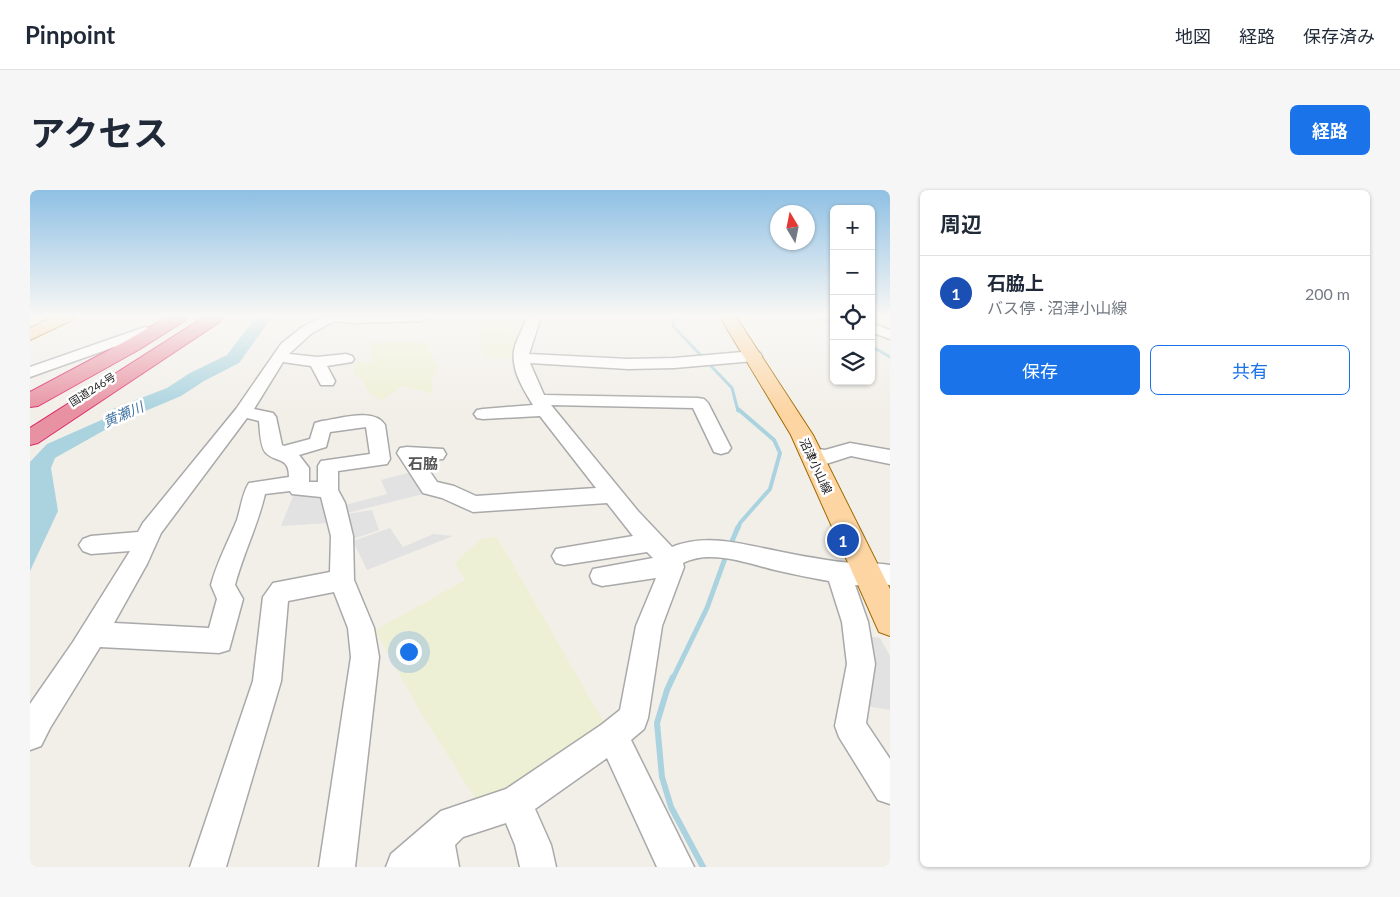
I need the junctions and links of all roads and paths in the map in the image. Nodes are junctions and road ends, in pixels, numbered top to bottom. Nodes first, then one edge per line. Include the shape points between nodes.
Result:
1 (96, 349) edge
2 (123, 349) edge
3 (140, 349) edge
4 (154, 349) edge
5 (168, 349) edge
6 (286, 349) edge
7 (522, 349) edge
8 (749, 349) edge
9 (754, 356) junction
10 (278, 357) junction
11 (520, 358) junction
12 (346, 359) dead end
13 (317, 362) junction
14 (628, 364) junction
15 (30, 372) edge
16 (637, 380) dead end
17 (327, 381) dead end
18 (30, 401) edge
19 (543, 405) junction
20 (243, 412) junction
21 (483, 414) dead end
22 (30, 418) edge
23 (30, 428) edge
24 (30, 438) edge
25 (721, 448) dead end
26 (282, 453) junction
27 (436, 454) dead end
28 (811, 455) junction
29 (890, 457) edge
30 (299, 483) junction
31 (328, 490) junction
32 (612, 495) junction
33 (144, 541) junction
34 (91, 544) dead end
35 (564, 556) dead end
36 (664, 556) junction
37 (866, 574) edge
38 (602, 576) dead end
39 (342, 580) junction
40 (890, 622) edge
41 (93, 634) junction
42 (30, 735) edge
43 (612, 736) junction
44 (890, 788) edge
45 (515, 803) junction
46 (438, 853) edge
47 (208, 867) edge
48 (337, 867) edge
49 (404, 867) edge
50 (538, 867) edge
51 (676, 867) edge

1 - 15 street
2 - 18 highway
3 - 22 highway, 国道246号
4 - 23 highway, 国道246号
5 - 24 highway
6 - 10 street
7 - 11 street
8 - 9 main road, 沼津小山線
9 - 14 street
9 - 28 main road, 沼津小山線
10 - 13 street
10 - 20 street
11 - 14 street
11 - 19 street via 524,373
12 - 13 street
13 - 17 street
14 - 16 street
19 - 21 street
19 - 25 street via 698,404
19 - 32 street
20 - 26 street via 267,417 273,449
20 - 33 street
26 - 30 street via 290,456 299,468
26 - 31 street via 320,444 322,426 368,421 376,424 380,459 328,466
27 - 32 street via 407,453 430,488 447,491 473,504
28 - 29 street via 826,456 850,449
28 - 37 main road, 沼津小山線
30 - 31 street via 299,489
30 - 41 street via 256,488 223,585 230,599 219,641
31 - 39 street via 342,536
32 - 36 street
33 - 34 street
33 - 41 street via 139,557
35 - 36 street via 609,550
36 - 37 street via 709,548
36 - 38 street via 662,567
36 - 43 street via 633,718
37 - 40 main road, 沼津小山線
37 - 44 street via 855,622 862,664 850,726
39 - 47 street via 282,591 276,597 268,681
39 - 48 street via 361,628 365,657
41 - 42 street
43 - 45 street
43 - 51 street
45 - 46 street via 453,823
45 - 50 street via 533,845
46 - 49 street

